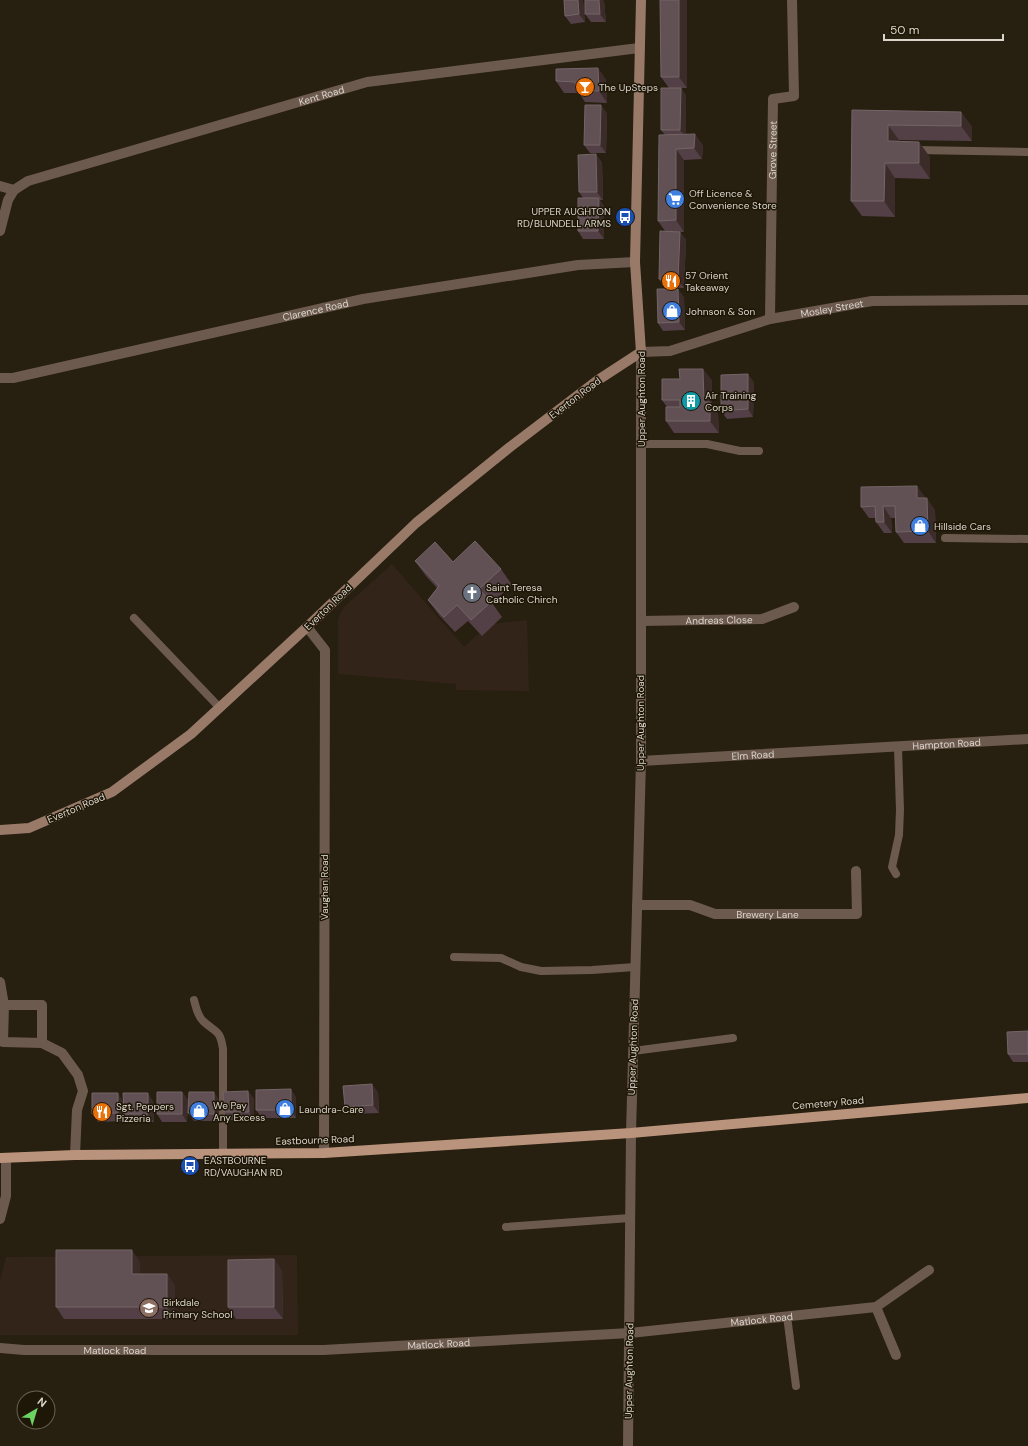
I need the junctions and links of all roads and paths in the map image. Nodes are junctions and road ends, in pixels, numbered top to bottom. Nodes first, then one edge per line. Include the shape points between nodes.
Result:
1 (641, 0) edge
2 (792, 0) edge
3 (639, 48) junction
4 (914, 150) edge
5 (1028, 152) edge
6 (0, 186) edge
7 (14, 190) junction
8 (0, 231) edge
9 (635, 262) junction
10 (1028, 300) edge
11 (770, 319) junction
12 (641, 352) junction
13 (0, 378) edge
14 (641, 444) junction
15 (760, 451) dead end
16 (945, 538) dead end
17 (1028, 539) edge
18 (794, 607) dead end
19 (134, 618) dead end
20 (641, 621) junction
21 (307, 627) junction
22 (220, 708) junction
23 (1028, 739) edge
24 (898, 747) junction
25 (866, 748) joint
26 (640, 761) junction
27 (0, 830) edge
28 (856, 871) dead end
29 (896, 874) dead end
30 (637, 905) junction
31 (454, 957) dead end
32 (635, 967) junction
33 (0, 982) edge
34 (194, 1000) dead end
35 (4, 1006) junction
36 (733, 1038) dead end
37 (42, 1044) junction
38 (633, 1051) junction
39 (1028, 1098) edge
40 (631, 1133) junction
41 (324, 1153) junction
42 (223, 1154) junction
43 (75, 1155) junction
44 (3, 1158) edge
45 (630, 1218) junction
46 (0, 1219) edge
47 (506, 1227) dead end
48 (929, 1270) dead end
49 (876, 1307) junction
50 (787, 1316) junction
51 (630, 1332) junction
52 (0, 1348) edge
53 (896, 1354) dead end
54 (796, 1386) dead end
55 (628, 1446) edge

1 - 3 main road, Upper Aughton Road
2 - 11 street, Grove Street via 794,96 773,98
3 - 7 street, Kent Road via 367,82 28,181
3 - 9 main road, Upper Aughton Road
4 - 5 lane
6 - 7 street
7 - 8 street via 8,200
9 - 12 main road, Upper Aughton Road
9 - 13 street, Clarence Road via 578,265 363,299 13,378
10 - 11 street, Mosley Street via 872,301
11 - 12 street, Mosley Street via 670,351
12 - 14 street, Upper Aughton Road
12 - 21 main road, Everton Road via 598,380 416,523
14 - 15 lane via 707,444 740,451
14 - 20 street, Upper Aughton Road
16 - 17 lane
18 - 20 street, Andreas Close via 762,619
19 - 22 lane
20 - 26 street, Upper Aughton Road
21 - 22 main road, Everton Road
21 - 41 street, Vaughan Road via 325,650
22 - 27 main road, Everton Road via 192,734 112,792 29,828
23 - 24 street, Hampton Road
24 - 25 street, Hampton Road
24 - 29 lane via 900,810 892,867
25 - 26 street, Elm Road
26 - 30 street, Upper Aughton Road
28 - 30 street, Brewery Lane via 857,914 715,914 690,905
30 - 32 street, Upper Aughton Road
31 - 32 lane via 501,958 521,967 541,971
32 - 38 street, Upper Aughton Road
33 - 35 street
34 - 42 lane via 203,1020 221,1037
35 - 37 street via 4,1042
35 - 37 street via 42,1005
36 - 38 lane
37 - 43 street via 62,1053 78,1075 83,1091 77,1110
38 - 40 street, Upper Aughton Road
39 - 40 main road, Cemetery Road
40 - 41 main road, Eastbourne Road
40 - 45 street, Upper Aughton Road
41 - 42 main road, Eastbourne Road
42 - 43 main road, Eastbourne Road
43 - 44 main road, Eastbourne Road
44 - 46 street via 6,1196
45 - 47 lane
45 - 51 street, Upper Aughton Road
48 - 49 street
49 - 50 street, Matlock Road
49 - 53 street
50 - 51 street, Matlock Road
50 - 54 lane
51 - 52 street, Matlock Road via 323,1350
51 - 55 street, Upper Aughton Road

